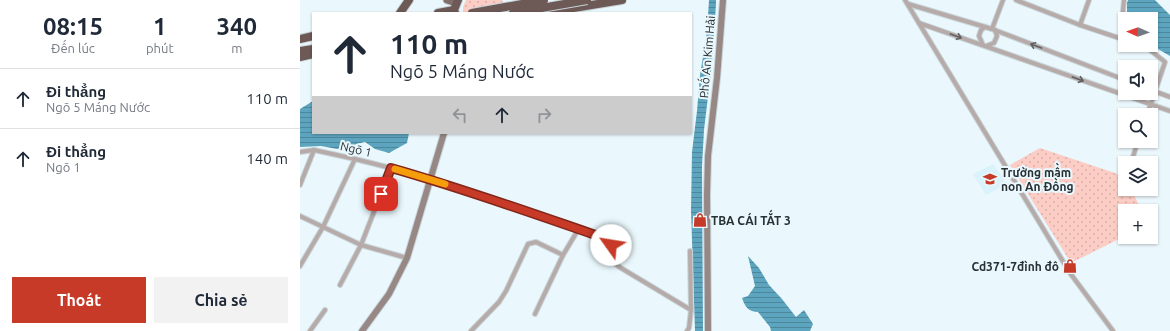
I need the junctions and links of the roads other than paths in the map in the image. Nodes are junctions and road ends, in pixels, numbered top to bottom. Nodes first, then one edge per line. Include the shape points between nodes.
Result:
1 (409, 0) edge
2 (446, 0) edge
3 (512, 0) edge
4 (544, 0) edge
5 (586, 0) edge
6 (622, 0) edge
7 (723, 0) edge
8 (1003, 0) edge
9 (1016, 0) edge
10 (1089, 0) edge
11 (1124, 0) edge
12 (907, 2) edge
13 (456, 7) edge
14 (401, 12) edge
15 (441, 12) edge
16 (478, 12) edge
17 (514, 12) edge
18 (520, 12) edge
19 (550, 12) edge
20 (1123, 12) edge
21 (919, 22) junction
22 (1080, 25) junction
23 (985, 27) junction
24 (993, 30) junction
25 (312, 36) edge
26 (1118, 38) edge
27 (300, 39) edge
28 (312, 42) edge
29 (300, 44) edge
30 (985, 46) junction
31 (312, 49) edge
32 (300, 51) edge
33 (1151, 52) edge
34 (312, 54) edge
35 (300, 57) edge
36 (1165, 62) junction
37 (1170, 64) edge
38 (1118, 77) edge
39 (1158, 79) edge
40 (1158, 93) edge
41 (1170, 97) edge
42 (1152, 100) edge
43 (1151, 105) junction
44 (1150, 108) edge
45 (1170, 112) edge
46 (444, 134) edge
47 (314, 150) junction
48 (300, 152) edge
49 (356, 159) junction
50 (391, 168) junction
51 (430, 179) junction
52 (300, 185) edge
53 (300, 216) edge
54 (323, 227) junction
55 (578, 230) junction
56 (361, 245) junction
57 (690, 251) dead end
58 (563, 255) junction
59 (407, 258) junction
60 (300, 266) edge
61 (340, 285) dead end
62 (325, 310) dead end
63 (691, 310) junction
64 (535, 314) dead end
65 (310, 331) edge
66 (362, 331) edge
67 (471, 331) edge
68 (687, 331) edge
69 (708, 331) edge
70 (1113, 331) edge

1 - 14 highway
2 - 13 main road
3 - 17 highway
4 - 16 highway, bridge
5 - 18 highway, bridge
6 - 19 highway
7 - 69 street, Phố An Kim Hải via 708,156
8 - 24 street
9 - 22 street
10 - 22 street
11 - 20 street
12 - 21 street
12 - 23 street
13 - 15 highway
21 -> 30 street
21 - 70 street via 1070,273
22 - 26 street
23 - 24 street
23 - 30 street via 979,36
24 - 30 street via 997,36 994,43
38 -> 24 street
25 - 27 highway
28 - 29 highway
30 -> 43 street
31 - 32 highway
33 - 36 street
34 - 35 highway
36 - 37 street
36 - 39 street
40 - 41 street
42 - 43 street
43 - 44 street
43 - 45 street
46 - 51 street
47 - 48 street, Ngõ 1
47 - 49 street, Ngõ 1
47 - 52 street
49 - 50 street, Ngõ 1
49 - 54 street
50 - 51 street, Ngõ 1
50 - 56 street
51 - 55 street, Ngõ 1
51 - 59 street
53 - 54 street
54 - 56 street
54 - 60 street
55 - 58 street
55 - 63 street, Ngõ 1 via 610,240 607,258
56 - 59 street
56 - 61 street
57 - 63 street
58 - 64 street
58 - 67 street via 536,242 528,244 499,302
59 - 66 street via 389,294
62 - 65 street
63 - 68 street

